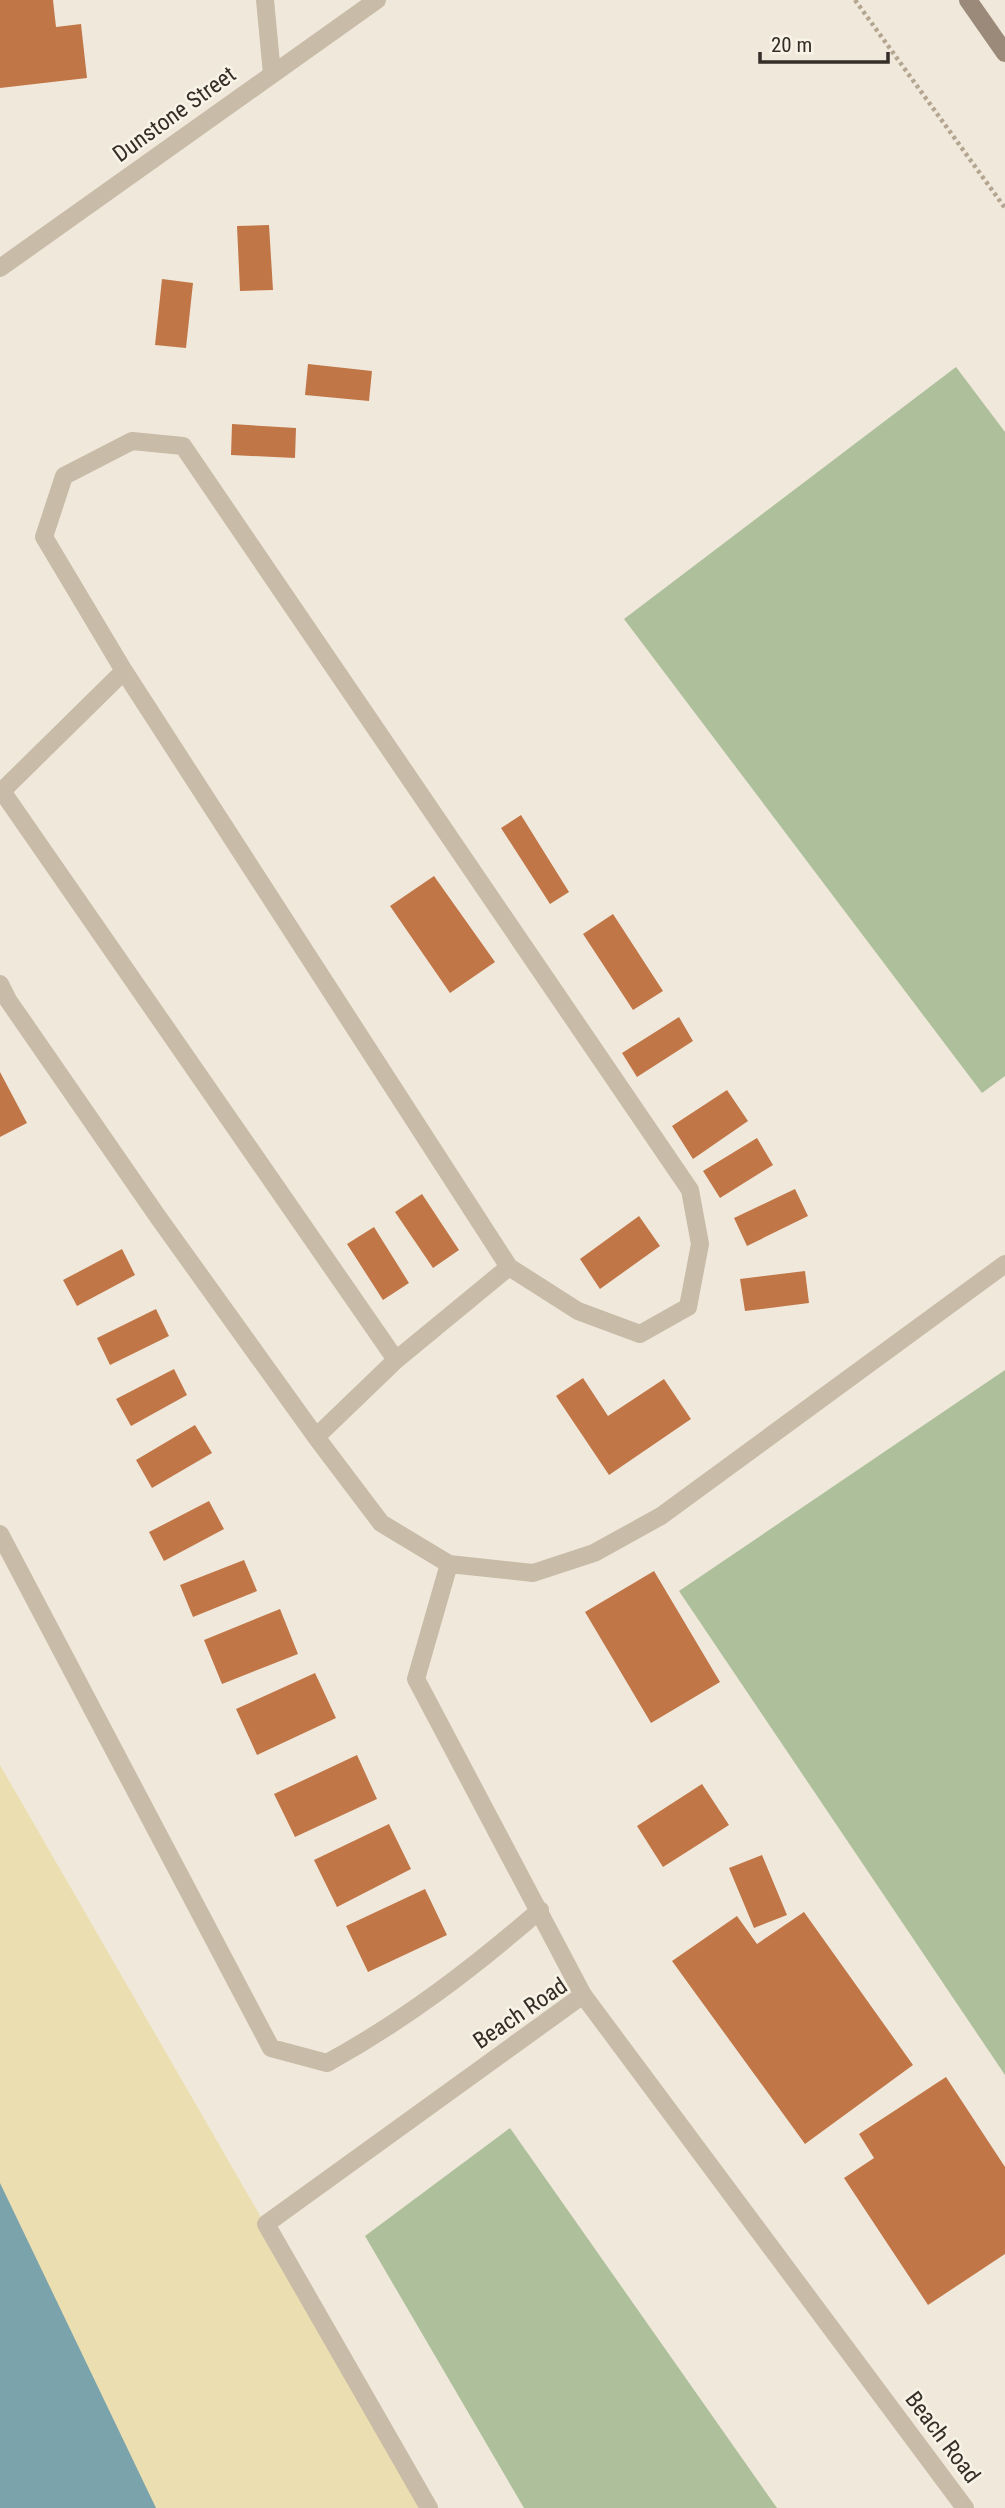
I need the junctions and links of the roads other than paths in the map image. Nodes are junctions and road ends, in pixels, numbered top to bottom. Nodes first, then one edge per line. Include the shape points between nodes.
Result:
1 (265, 0) edge
2 (377, 0) edge
3 (968, 0) edge
4 (1005, 53) edge
5 (272, 74) junction
6 (0, 268) edge
7 (124, 671) junction
8 (1, 792) edge
9 (0, 984) edge
10 (1005, 1264) edge
11 (509, 1267) junction
12 (397, 1360) junction
13 (316, 1437) junction
14 (0, 1534) edge
15 (449, 1564) junction
16 (540, 1910) junction
17 (583, 1995) junction
18 (429, 2508) edge
19 (965, 2508) edge

1 - 5 street
2 - 5 street, Dunstone Street
3 - 4 main road
5 - 6 street, Dunstone Street
7 - 8 street
7 - 11 street
7 - 11 street via 44,537 64,476 132,441 183,446 690,1189 701,1244 688,1307 640,1334 578,1311
8 - 12 street
9 - 13 street via 158,1217
10 - 15 street via 661,1516 594,1553 533,1573
11 - 12 street
12 - 13 street
13 - 15 street via 381,1523
14 - 16 street via 271,2048 327,2063 378,2035 481,1961
15 - 16 street via 416,1679
16 - 17 street
17 - 18 street, Beach Road via 266,2224
17 - 19 street, Beach Road

